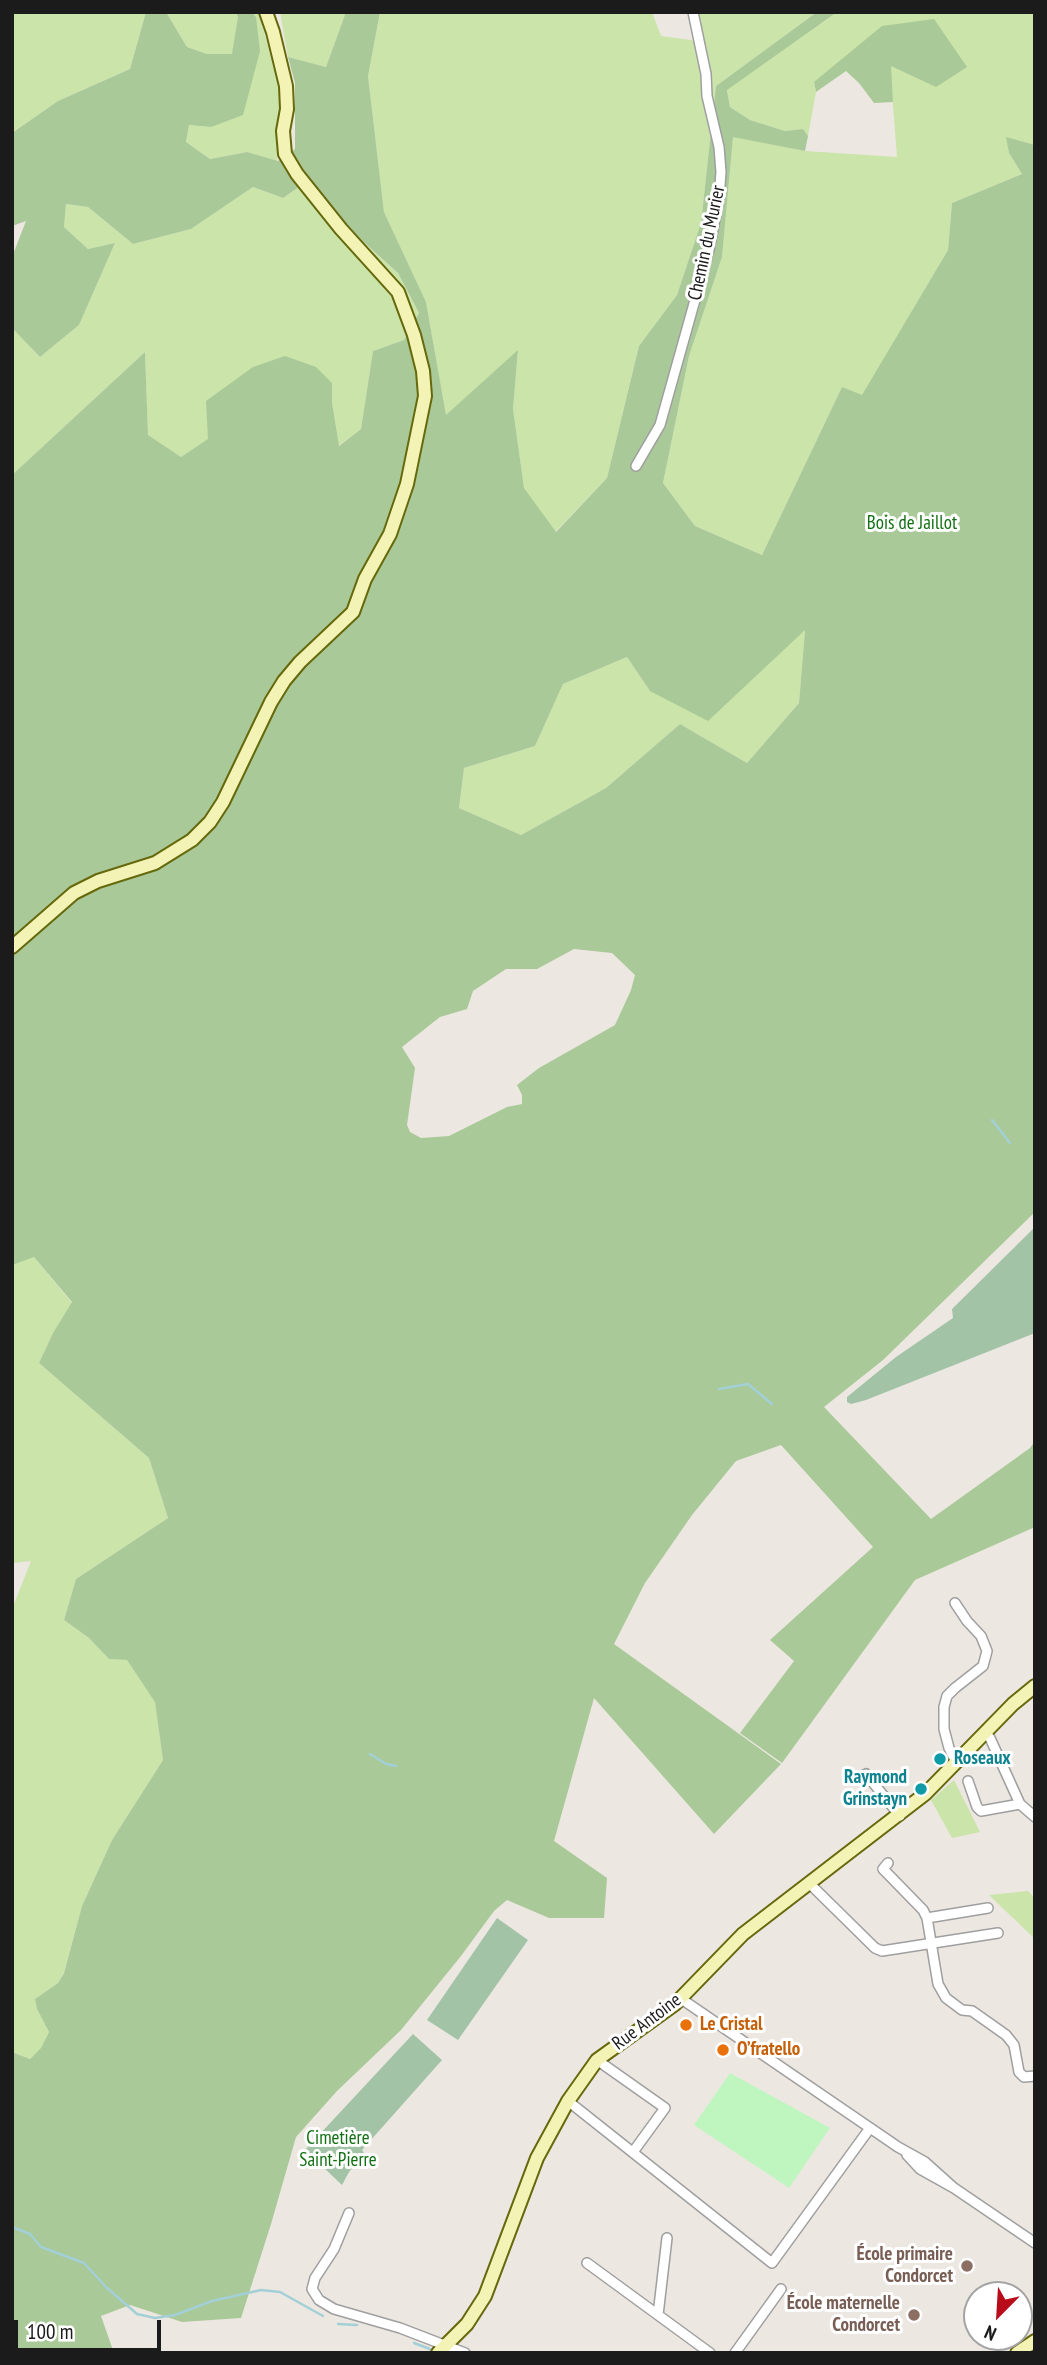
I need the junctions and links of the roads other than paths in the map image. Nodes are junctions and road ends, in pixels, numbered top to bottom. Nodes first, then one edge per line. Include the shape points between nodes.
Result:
1 (266, 12) edge
2 (693, 12) edge
3 (636, 466) dead end
4 (12, 947) edge
5 (955, 1603) dead end
6 (1035, 1686) edge
7 (985, 1733) junction
8 (956, 1762) junction
9 (860, 1777) dead end
10 (968, 1781) dead end
11 (1020, 1804) junction
12 (900, 1815) junction
13 (1035, 1816) edge
14 (888, 1863) dead end
15 (809, 1884) junction
16 (988, 1908) dead end
17 (927, 1918) junction
18 (998, 1933) dead end
19 (930, 1944) junction
20 (680, 1998) junction
21 (597, 2060) junction
22 (1035, 2076) edge
23 (568, 2101) junction
24 (870, 2128) junction
25 (633, 2152) junction
26 (349, 2213) dead end
27 (667, 2238) dead end
28 (1035, 2243) edge
29 (587, 2263) dead end
30 (781, 2289) dead end
31 (658, 2315) junction
32 (1035, 2341) edge
33 (1035, 2347) edge
34 (442, 2348) edge
35 (464, 2353) edge
36 (710, 2353) edge
37 (735, 2353) edge
38 (1017, 2353) edge
39 (1026, 2353) edge

1 - 4 street via 286,86 283,131 290,165 398,292 414,335 425,396 407,484 390,534 353,612 284,681 210,822 192,840 155,863 74,893
2 - 3 street, Chemin du Murier via 719,147 719,198 660,425
5 - 8 street via 987,1651 983,1666 947,1696 943,1729
6 - 7 street, Rue Antoine
7 - 8 street, Rue Antoine
7 - 11 street
8 - 12 street, Rue Antoine
9 - 12 street via 866,1774
10 - 11 street via 981,1811
11 - 13 street
12 - 15 street, Rue Antoine
14 - 17 street via 883,1869
15 - 19 street via 874,1948 890,1951
15 - 20 street, Rue Antoine via 743,1934
16 - 17 street
17 - 19 street
18 - 19 street
19 - 22 street via 938,1984 946,1998 1006,2035 1014,2045 1019,2072 1024,2077
20 - 21 street, Rue Antoine
20 - 24 street
21 - 23 street, Rue Antoine
21 - 25 street via 665,2108
23 - 25 street
23 - 34 street, Rue Antoine via 537,2158 485,2296 467,2324
24 - 25 street via 772,2263
24 - 28 street via 920,2169
26 - 34 street via 312,2289 318,2300
27 - 31 street
29 - 31 street
30 - 37 street
31 - 36 street
32 - 38 street
33 - 39 street
34 - 35 street

